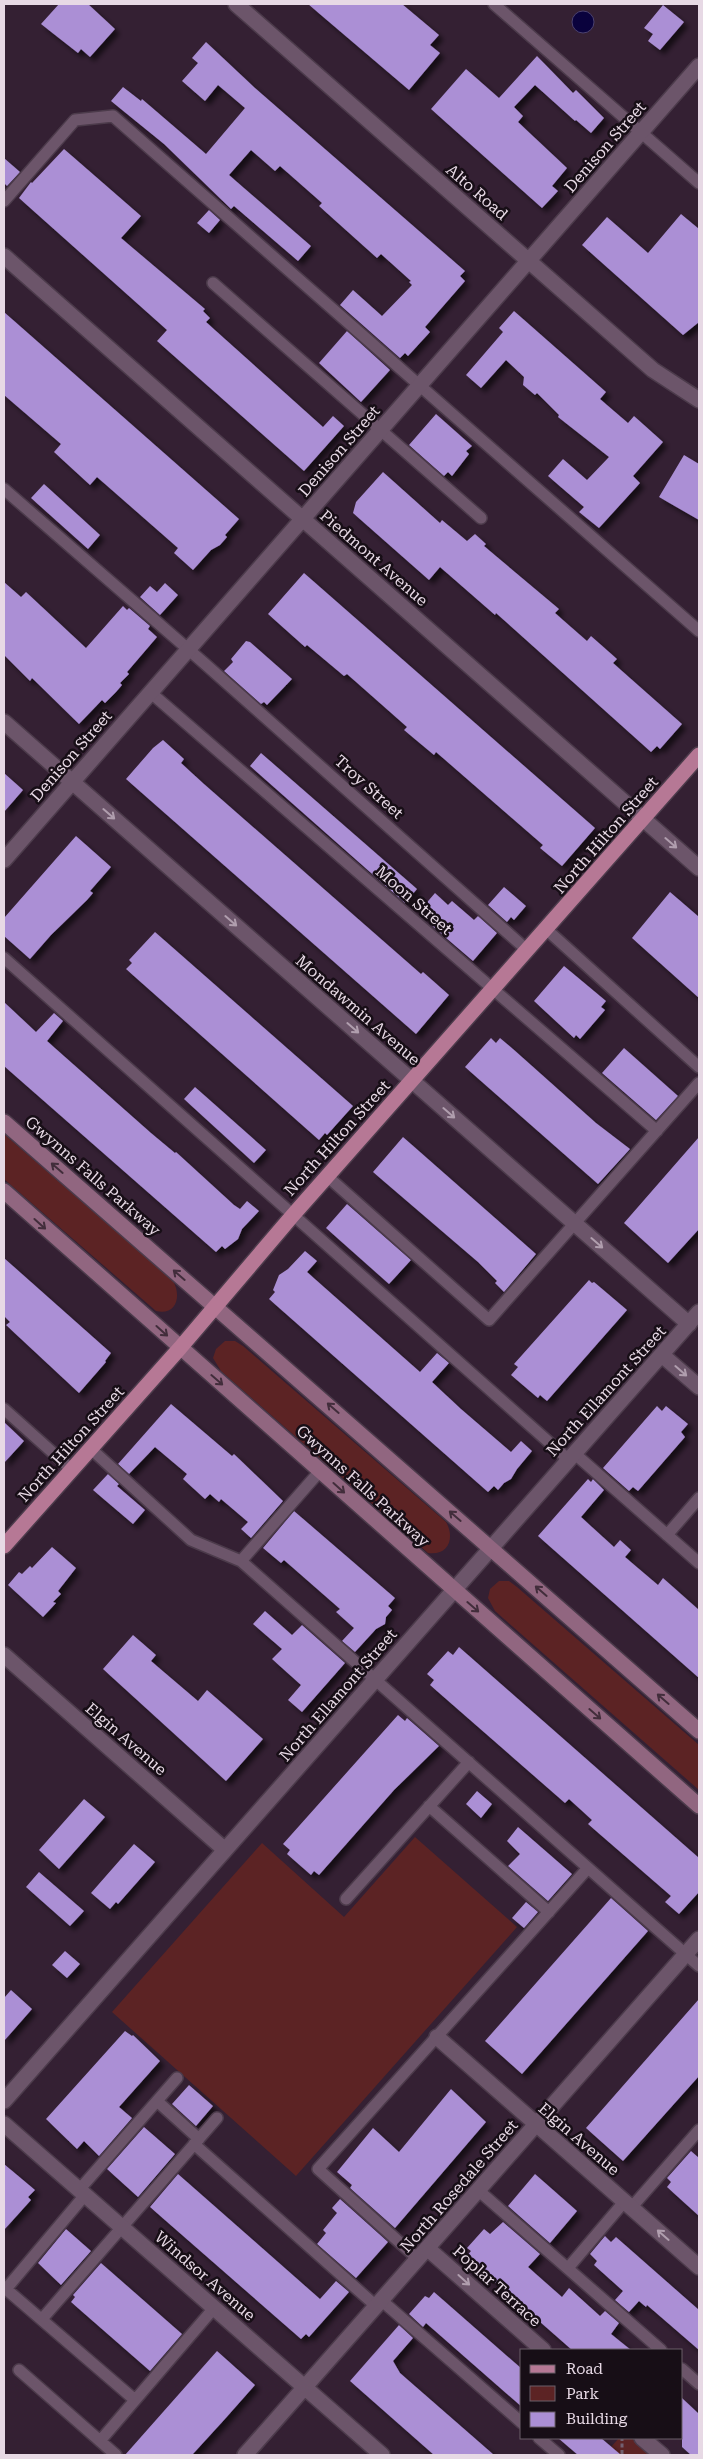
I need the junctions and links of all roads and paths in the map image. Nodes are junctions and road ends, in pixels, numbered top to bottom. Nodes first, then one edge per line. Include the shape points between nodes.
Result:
1 (236, 4) edge
2 (494, 4) edge
3 (699, 66) edge
4 (641, 132) junction
5 (699, 183) edge
6 (4, 201) edge
7 (4, 256) edge
8 (529, 260) junction
9 (213, 283) dead end
10 (420, 386) junction
11 (699, 400) edge
12 (381, 430) junction
13 (4, 489) edge
14 (303, 518) junction
15 (481, 518) dead end
16 (699, 631) edge
17 (188, 649) junction
18 (150, 692) junction
19 (4, 722) edge
20 (699, 755) edge
21 (72, 782) junction
22 (644, 818) junction
23 (4, 860) edge
24 (699, 868) edge
25 (546, 929) junction
26 (527, 950) junction
27 (4, 958) edge
28 (492, 989) junction
29 (699, 1067) edge
30 (412, 1081) junction
31 (699, 1083) edge
32 (4, 1122) edge
33 (657, 1130) junction
34 (327, 1176) junction
35 (4, 1191) edge
36 (293, 1215) junction
37 (574, 1223) junction
38 (216, 1306) junction
39 (699, 1312) edge
40 (689, 1324) junction
41 (180, 1348) junction
42 (662, 1355) junction
43 (699, 1387) edge
44 (4, 1410) edge
45 (90, 1448) junction
46 (571, 1456) junction
47 (71, 1469) junction
48 (320, 1471) junction
49 (699, 1498) edge
50 (667, 1535) junction
51 (4, 1546) edge
52 (492, 1548) junction
53 (240, 1561) junction
54 (699, 1563) edge
55 (454, 1590) junction
56 (4, 1655) edge
57 (375, 1680) junction
58 (699, 1731) edge
59 (469, 1762) junction
60 (429, 1806) junction
61 (699, 1806) edge
62 (225, 1850) junction
63 (588, 1868) junction
64 (346, 1899) dead end
65 (549, 1912) junction
66 (699, 1939) edge
67 (686, 1954) junction
68 (699, 1966) edge
69 (436, 2037) junction
70 (177, 2078) dead end
71 (4, 2101) edge
72 (157, 2101) junction
73 (218, 2118) dead end
74 (4, 2124) edge
75 (536, 2125) junction
76 (699, 2130) edge
77 (197, 2141) junction
78 (478, 2190) junction
79 (82, 2193) junction
80 (628, 2205) junction
81 (121, 2227) junction
82 (423, 2253) junction
83 (568, 2268) junction
84 (699, 2268) edge
85 (379, 2303) junction
86 (214, 2308) junction
87 (42, 2320) junction
88 (542, 2349) edge
89 (660, 2349) edge
90 (683, 2369) edge
91 (19, 2370) dead end
92 (699, 2384) edge
93 (304, 2387) junction
94 (135, 2400) junction
95 (520, 2421) edge
96 (540, 2439) edge
97 (622, 2439) edge
98 (643, 2439) edge
99 (100, 2441) junction
100 (622, 2454) dead end
101 (116, 2455) edge
102 (245, 2455) edge
103 (382, 2455) edge
104 (559, 2455) edge
105 (662, 2455) edge

1 - 8 street, Alto Road
2 - 4 lane
3 - 4 street, Denison Street
4 - 5 lane
4 - 8 street, Denison Street
6 - 10 lane via 75,120 113,116
7 - 14 street, Piedmont Avenue
8 - 10 street, Denison Street
8 - 11 street, Alto Road via 653,370
9 - 12 lane
10 - 12 street, Denison Street
10 - 16 lane
12 - 14 street, Denison Street
12 - 15 lane
13 - 17 lane, Troy Street
14 - 17 street, Denison Street
14 - 22 street, Piedmont Avenue
17 - 18 street, Denison Street
17 - 26 lane, Troy Street
18 - 21 street, Denison Street
18 - 28 lane, Moon Street
19 - 21 street, Mondawmin Avenue
20 - 22 main road, North Hilton Street
21 - 23 street, Denison Street
21 -> 30 street, Mondawmin Avenue
22 -> 24 street, Piedmont Avenue
22 - 25 main road, North Hilton Street
25 - 26 main road, North Hilton Street
25 - 29 lane
26 - 28 main road, North Hilton Street
27 - 36 lane
28 - 30 main road, North Hilton Street
28 - 33 lane, Moon Street
30 - 34 main road, North Hilton Street
30 -> 37 street, Mondawmin Avenue
31 - 33 lane
38 -> 32 main road, Gwynns Falls Parkway
33 - 37 lane
34 - 36 main road, North Hilton Street
34 - 37 lane via 489,1320
35 -> 41 main road, Gwynns Falls Parkway
36 - 38 main road, North Hilton Street
36 - 46 lane
37 -> 40 street, Mondawmin Avenue
38 - 41 main road, North Hilton Street
52 -> 38 main road, Gwynns Falls Parkway
39 - 40 street, North Ellamont Street
40 - 42 street, North Ellamont Street
41 - 45 main road, North Hilton Street
41 -> 48 main road, Gwynns Falls Parkway
42 -> 43 street
42 - 46 street, North Ellamont Street
44 - 47 lane
45 - 47 main road, North Hilton Street
45 - 53 lane via 190,1540
46 - 50 lane
46 - 52 street, North Ellamont Street
47 - 51 main road, North Hilton Street
48 - 53 lane
48 -> 55 main road, Gwynns Falls Parkway
49 - 50 lane
50 - 54 lane
52 - 55 street, North Ellamont Street
58 -> 52 main road, Gwynns Falls Parkway
53 - 57 lane
55 - 57 street, North Ellamont Street
55 -> 61 main road, Gwynns Falls Parkway
56 - 62 street, Elgin Avenue
57 - 59 lane
57 - 62 street, North Ellamont Street
59 - 60 lane
59 - 63 lane
60 - 64 lane
60 - 65 lane
62 - 71 street, North Ellamont Street
63 - 65 lane
63 - 67 lane
65 - 69 lane
66 - 67 street, North Rosedale Street
67 - 68 lane
67 - 75 street, North Rosedale Street
69 - 75 street, Elgin Avenue
69 - 82 lane via 318,2169
70 - 72 lane
72 - 77 lane
72 - 79 lane
73 - 77 lane
74 - 79 street, Windsor Avenue
75 - 78 street, North Rosedale Street
75 - 80 street, Elgin Avenue
76 - 80 lane
77 - 81 lane
77 - 85 lane
78 - 82 street, North Rosedale Street
78 - 83 lane
79 - 81 street, Windsor Avenue
79 - 87 lane via 6,2288
80 - 83 lane
84 -> 80 street, Elgin Avenue
81 - 86 street, Windsor Avenue
81 - 87 lane
82 - 85 street, North Rosedale Street
82 -> 88 street, Poplar Terrace
83 - 89 lane
85 - 93 street, North Rosedale Street
85 - 95 lane
86 - 93 street, Windsor Avenue
86 - 94 lane
87 - 94 lane
90 - 92 lane
91 - 99 lane
93 - 102 street, North Rosedale Street
93 - 103 street, Windsor Avenue
94 - 99 lane
96 - 104 lane
97 - 100 path
98 - 105 street
99 - 101 lane

